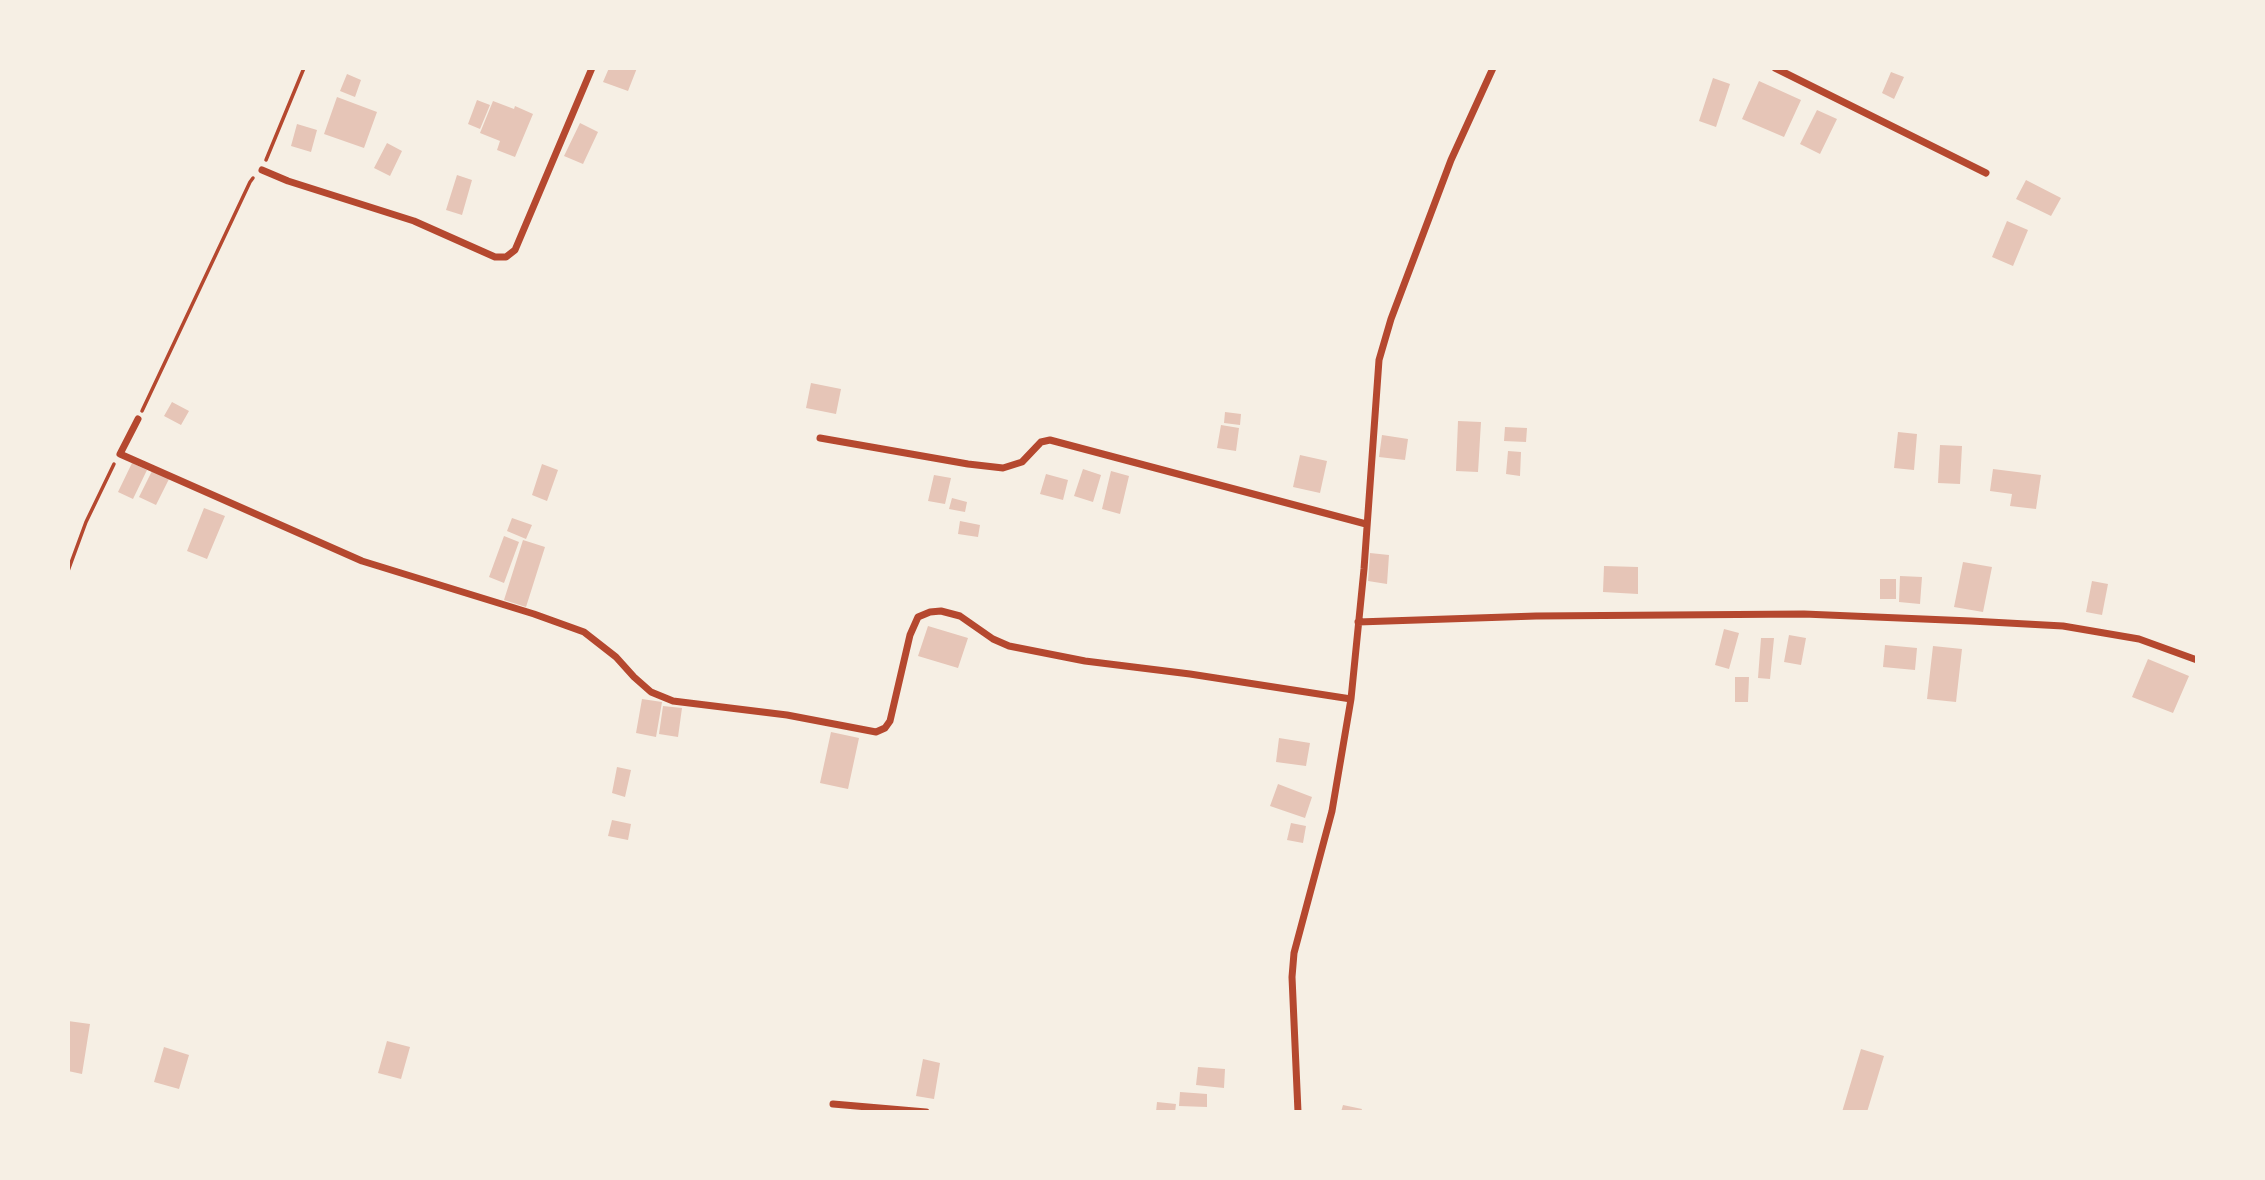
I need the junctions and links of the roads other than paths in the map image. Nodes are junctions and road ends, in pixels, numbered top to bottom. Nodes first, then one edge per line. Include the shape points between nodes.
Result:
1 (592, 68) edge
2 (1493, 68) edge
3 (1775, 68) edge
4 (262, 170) road end
5 (1986, 173) dead end
6 (138, 419) road end
7 (820, 438) dead end
8 (1366, 524) junction
9 (1358, 622) junction
10 (2197, 660) edge
11 (1351, 699) junction
12 (833, 1104) dead end
13 (926, 1112) edge
14 (1298, 1112) edge

1 - 4 street via 515,250 506,257 495,257 414,220
2 - 8 street via 1451,160 1379,360
3 - 5 street
6 - 11 street via 120,454 362,561 584,632 650,692 673,701 876,732 890,721 909,635 918,617 941,611 1009,646
7 - 8 street via 1003,467 1022,462 1041,442 1049,440
8 - 9 street
9 - 10 street via 1790,614 2063,625 2139,639
9 - 11 street
11 - 14 street via 1332,811 1294,953
12 - 13 street

